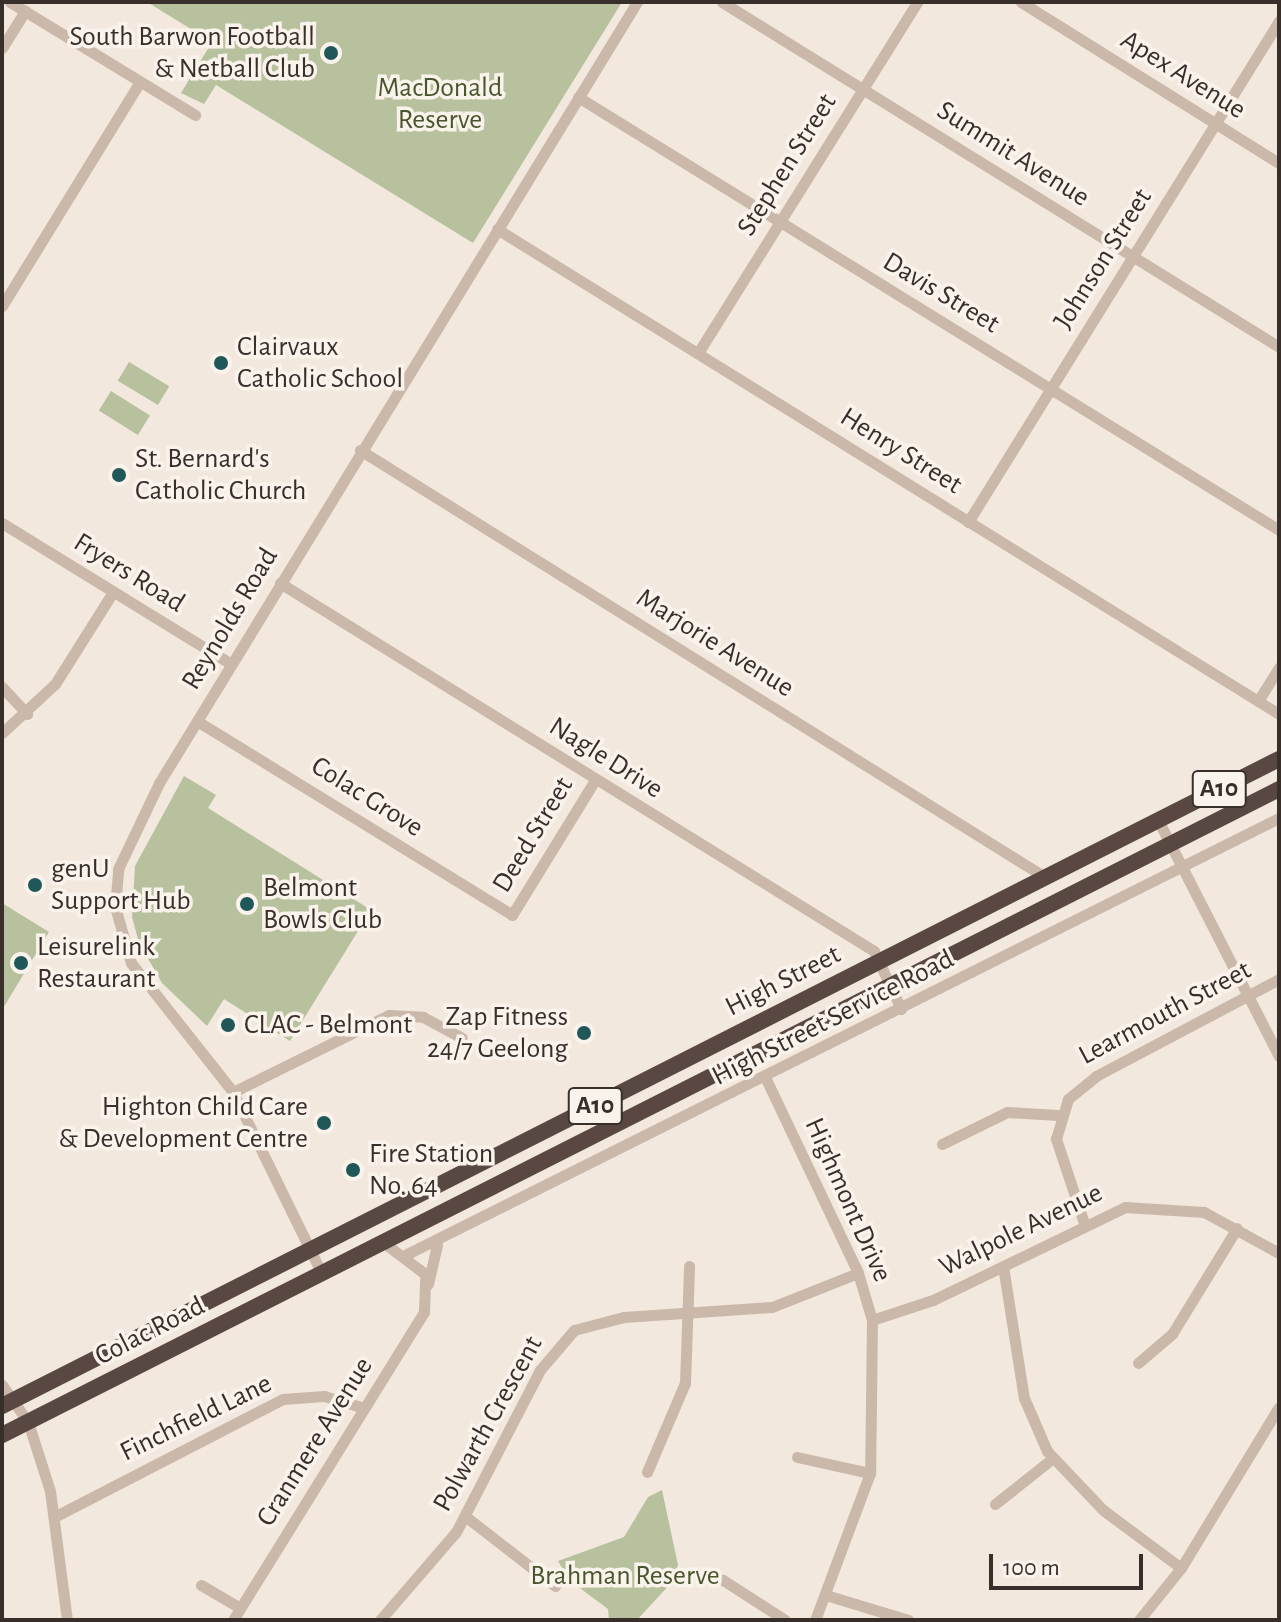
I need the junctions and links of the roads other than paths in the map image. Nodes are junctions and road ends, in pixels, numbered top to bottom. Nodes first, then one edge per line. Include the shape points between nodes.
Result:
1 (10, 2) edge
2 (637, 2) edge
3 (722, 2) edge
4 (917, 2) edge
5 (1021, 2) edge
6 (25, 11) junction
7 (1279, 21) edge
8 (2, 48) edge
9 (140, 82) junction
10 (863, 89) junction
11 (578, 97) junction
12 (195, 115) dead end
13 (1215, 123) junction
14 (1279, 163) edge
15 (780, 222) junction
16 (497, 229) junction
17 (1132, 256) junction
18 (2, 306) edge
19 (1279, 347) edge
20 (698, 353) junction
21 (1052, 388) junction
22 (360, 450) junction
23 (968, 522) junction
24 (2, 523) edge
25 (1279, 530) edge
26 (280, 583) junction
27 (113, 592) junction
28 (231, 664) junction
29 (1279, 668) edge
30 (2, 687) edge
31 (1258, 701) junction
32 (27, 714) junction
33 (1279, 714) edge
34 (197, 721) junction
35 (2, 733) edge
36 (1279, 759) edge
37 (595, 780) junction
38 (1279, 789) edge
39 (1279, 818) edge
40 (1158, 820) junction
41 (1170, 845) junction
42 (1182, 870) junction
43 (1045, 877) junction
44 (512, 915) joint
45 (879, 961) junction
46 (1279, 979) edge
47 (890, 987) junction
48 (1245, 995) junction
49 (901, 1009) junction
50 (462, 1038) dead end
51 (1279, 1056) edge
52 (766, 1079) junction
53 (233, 1092) junction
54 (1058, 1115) junction
55 (942, 1144) dead end
56 (1084, 1223) junction
57 (1237, 1228) junction
58 (384, 1243) junction
59 (437, 1245) junction
60 (311, 1250) junction
61 (1279, 1253) edge
62 (407, 1254) junction
63 (689, 1266) dead end
64 (1003, 1266) junction
65 (858, 1273) junction
66 (322, 1274) junction
67 (428, 1286) junction
68 (690, 1314) junction
69 (872, 1320) junction
70 (1138, 1363) dead end
71 (2, 1385) edge
72 (1279, 1407) edge
73 (364, 1408) junction
74 (15, 1410) edge
75 (2, 1435) edge
76 (797, 1457) dead end
77 (1053, 1458) junction
78 (647, 1472) dead end
79 (870, 1473) junction
80 (995, 1504) dead end
81 (56, 1516) junction
82 (465, 1516) junction
83 (1181, 1568) junction
84 (700, 1576) dead end
85 (201, 1585) dead end
86 (555, 1586) dead end
87 (829, 1596) junction
88 (240, 1608) junction
89 (67, 1620) edge
90 (233, 1620) edge
91 (380, 1620) edge
92 (785, 1620) edge
93 (815, 1620) edge
94 (908, 1620) edge
95 (1139, 1620) edge

1 - 6 street
2 - 11 street, Reynolds Road
3 - 10 street, Summit Avenue
4 - 10 street, Stephen Street
5 - 13 street, Apex Avenue
6 - 8 street
6 - 9 street
7 - 13 street, Johnson Street
9 - 12 street
9 - 18 street
10 - 15 street, Stephen Street
10 - 17 street, Summit Avenue
11 - 15 street, Davis Street
11 - 16 street, Reynolds Road
13 - 14 street, Apex Avenue
13 - 17 street, Johnson Street
15 - 20 street, Stephen Street
15 - 21 street, Davis Street
16 - 20 street, Henry Street
16 - 22 street, Reynolds Road
17 - 19 street, Summit Avenue
17 - 21 street, Johnson Street
20 - 23 street, Henry Street
21 - 23 street, Johnson Street
21 - 25 street, Davis Street
22 - 26 street, Reynolds Road
22 - 43 street, Marjorie Avenue
23 - 31 street, Henry Street
24 - 27 street, Fryers Road
26 - 28 street, Reynolds Road
26 - 37 street, Nagle Drive
27 - 28 street, Fryers Road
27 - 32 street
28 - 34 street, Reynolds Road
29 - 31 street
30 - 32 street
31 - 33 street, Henry Street
32 - 35 street
34 - 44 street, Colac Grove
34 - 53 street, Reynolds Road via 125,846 115,907 121,940 147,989
36 - 40 highway, High Street / A10
37 - 44 street, Deed Street
37 - 45 street, Nagle Drive via 874,951
38 - 41 highway, High Street / A10
39 - 42 street, High Street Service Road
40 - 41 street
40 - 43 highway, High Street / A10
41 - 42 street
41 - 47 highway, High Street / A10
42 - 48 street
42 - 49 street, High Street Service Road
43 - 45 highway, High Street / A10
45 - 47 street, Nagle Drive
45 - 60 highway, High Street / A10
46 - 48 street, Learmouth Street
47 - 49 street
47 - 58 highway, High Street / A10
48 - 51 street
48 - 54 street, Learmouth Street via 1078,1087
49 - 52 street, High Street Service Road
50 - 53 street via 423,1017 389,1015
52 - 59 street, High Street Service Road
52 - 65 street, Highmont Drive
53 - 60 street, Reynolds Road
54 - 55 street via 1007,1112
54 - 56 street via 1059,1158
56 - 57 street, Walpole Avenue via 1156,1203 1204,1212
56 - 64 street, Walpole Avenue
57 - 61 street, Walpole Avenue
57 - 70 street via 1172,1334
58 - 62 street
58 - 66 highway, High Street / A10
59 - 62 street, High Street Service Road
59 - 67 street, Cranmere Avenue
60 - 66 street, Reynolds Road
60 - 74 highway, Colac Road / A10
62 - 67 street
63 - 68 street
64 - 69 street, Walpole Avenue
64 - 77 street via 1024,1398
65 - 68 street, Polwarth Crescent via 772,1307
65 - 69 street, Highmont Drive
66 - 74 highway, Colac Road / A10
67 - 73 street, Cranmere Avenue via 418,1324
68 - 78 street via 681,1402
68 - 82 street, Polwarth Crescent via 604,1320 562,1339
69 - 79 street, Highmont Drive
71 - 74 street
72 - 83 street
73 - 81 street, Finchfield Lane via 324,1396 283,1399
73 - 88 street, Cranmere Avenue
74 - 75 highway, Colac Road / A10
74 - 81 street
76 - 79 street
77 - 80 street
77 - 83 street via 1103,1510
79 - 87 street, Highmont Drive
81 - 89 street
82 - 86 street
82 - 91 street, Polwarth Crescent
83 - 95 street
84 - 92 street via 723,1580
85 - 88 street
87 - 93 street, Highmont Drive
87 - 94 street
88 - 90 street, Cranmere Avenue

